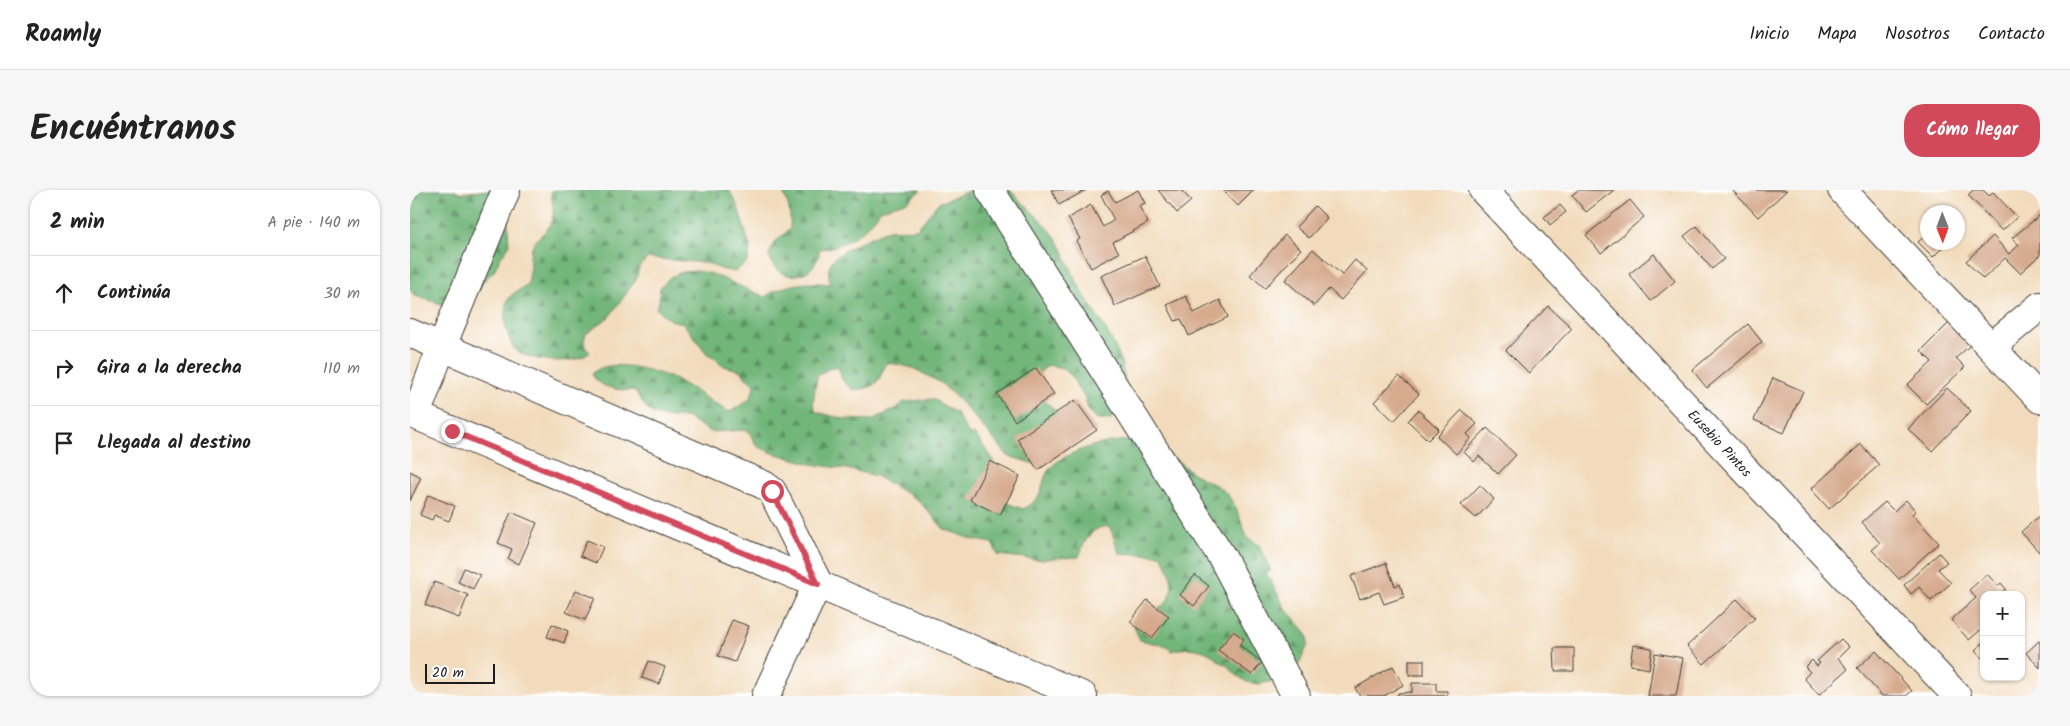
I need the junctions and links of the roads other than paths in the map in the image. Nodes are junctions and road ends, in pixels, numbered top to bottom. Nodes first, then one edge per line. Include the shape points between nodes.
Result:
1 (506, 190) edge
2 (990, 190) edge
3 (1483, 190) edge
4 (1842, 190) edge
5 (2040, 306) edge
6 (410, 333) edge
7 (442, 346) junction
8 (1992, 346) junction
9 (2040, 399) edge
10 (413, 414) edge
11 (818, 584) junction
12 (1074, 694) edge
13 (766, 696) edge
14 (1296, 696) edge
15 (1957, 696) edge

1 - 7 street
2 - 14 street via 1222,557
3 - 15 street, Eusebio Pintos
4 - 8 street
5 - 8 street
6 - 7 street
7 - 10 street
7 - 11 street via 764,485 774,496
8 - 9 street
10 - 11 street
11 - 12 street
11 - 13 street

